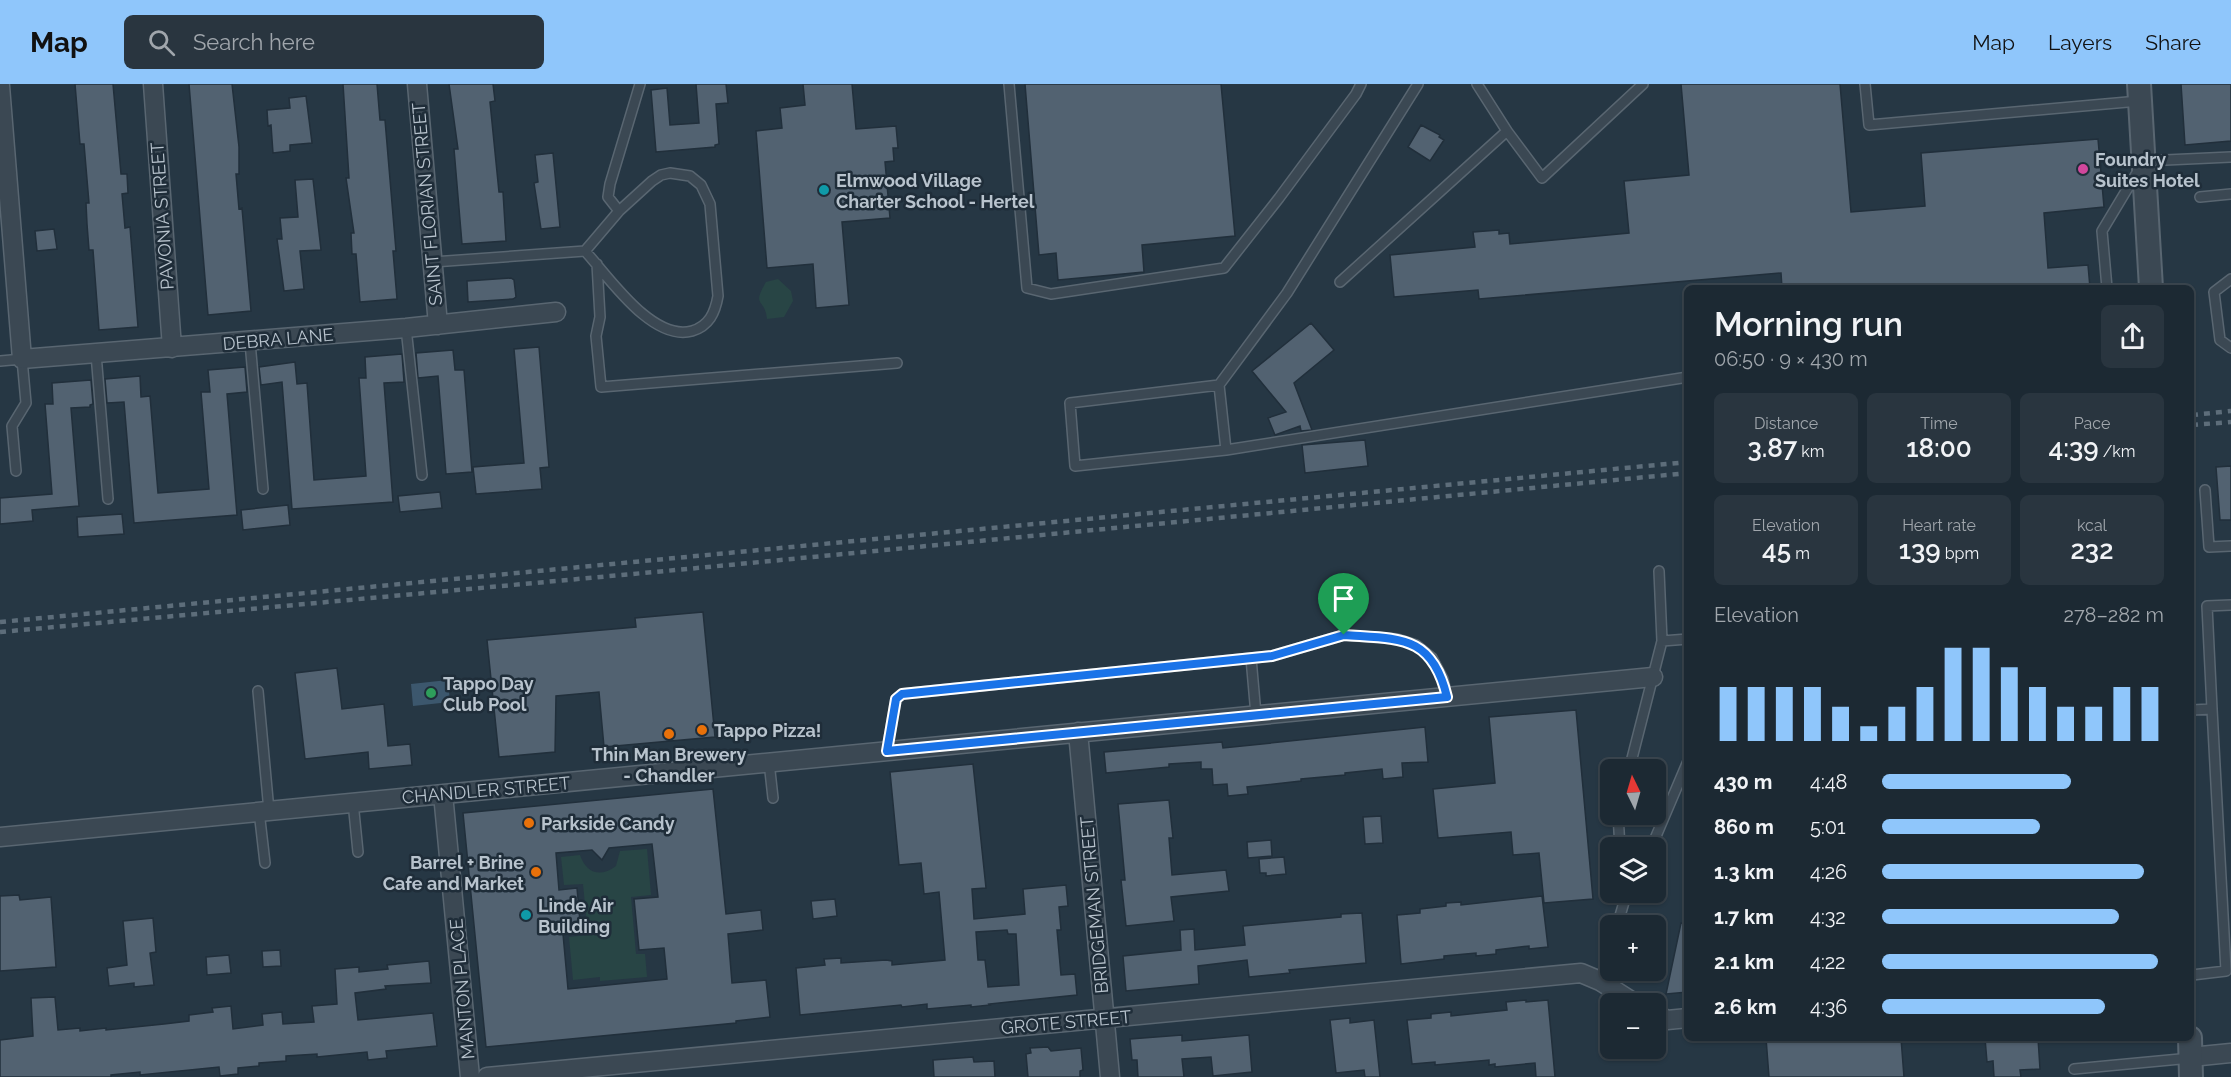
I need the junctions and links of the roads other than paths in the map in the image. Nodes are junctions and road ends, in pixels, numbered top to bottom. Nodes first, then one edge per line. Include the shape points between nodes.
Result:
1 (153, 84) edge
2 (417, 84) edge
3 (640, 84) edge
4 (1009, 84) edge
5 (1361, 84) edge
6 (1418, 84) edge
7 (1477, 84) edge
8 (1643, 84) edge
9 (1865, 84) edge
10 (0, 86) edge
11 (2140, 92) edge
12 (1507, 131) junction
13 (2231, 157) edge
14 (2144, 161) junction
15 (2231, 194) edge
16 (2200, 197) dead end
17 (4, 198) edge
18 (619, 211) junction
19 (585, 251) junction
20 (433, 262) junction
21 (597, 264) junction
22 (2231, 279) edge
23 (1340, 282) dead end
24 (2107, 285) edge
25 (2151, 285) edge
26 (556, 312) dead end
27 (438, 325) junction
28 (406, 328) junction
29 (250, 342) junction
30 (172, 348) junction
31 (2231, 348) edge
32 (96, 354) junction
33 (22, 359) junction
34 (0, 361) edge
35 (897, 363) dead end
36 (1684, 378) edge
37 (1219, 385) junction
38 (1226, 450) junction
39 (16, 471) dead end
40 (422, 475) dead end
41 (263, 489) dead end
42 (2205, 490) dead end
43 (108, 499) dead end
44 (2231, 546) edge
45 (1659, 571) dead end
46 (2231, 605) edge
47 (1684, 639) edge
48 (1662, 641) junction
49 (1251, 658) junction
50 (1653, 677) junction
51 (258, 691) dead end
52 (1447, 697) junction
53 (2212, 709) junction
54 (2194, 710) edge
55 (1256, 715) junction
56 (1078, 732) junction
57 (887, 751) junction
58 (1632, 759) edge
59 (769, 762) junction
60 (1684, 770) edge
61 (443, 794) junction
62 (773, 798) dead end
63 (353, 802) junction
64 (264, 811) junction
65 (0, 837) edge
66 (1656, 837) edge
67 (358, 852) dead end
68 (265, 863) dead end
69 (2194, 975) edge
70 (1600, 981) joint
71 (1619, 993) edge
72 (1684, 1018) edge
73 (1105, 1019) junction
74 (1666, 1019) edge
75 (2231, 1053) edge
76 (2191, 1058) edge
77 (2074, 1069) dead end
78 (470, 1077) edge
79 (487, 1077) edge
80 (1110, 1077) edge

1 - 30 street, PAVONIA STREET
2 - 20 street, SAINT FLORIAN STREET
3 - 18 lane via 610,184 608,197
4 - 5 lane via 1027,288 1051,294 1224,267
6 - 37 lane via 1287,293
7 - 12 lane
8 - 12 lane via 1542,178
9 - 11 lane via 1869,125
10 - 17 street
11 - 14 street
12 - 23 lane
13 - 14 lane
14 - 24 lane via 2102,231
14 - 25 street
15 - 16 lane
17 - 33 street
18 - 19 lane
18 - 21 lane via 661,175 678,173 701,185 710,204 716,308 700,329 671,331 625,298
19 - 20 lane
19 - 21 lane
20 - 27 street, SAINT FLORIAN STREET
21 - 35 lane via 600,317 596,336 601,387
22 - 31 lane via 2214,292 2220,340
26 - 27 street, DEBRA LANE
27 - 28 street, DEBRA LANE
28 - 29 street, DEBRA LANE
28 - 40 lane
29 - 30 street, DEBRA LANE
29 - 41 lane
30 - 32 street, DEBRA LANE
32 - 33 street, DEBRA LANE
32 - 43 lane
33 - 34 lane, DEBRA LANE
33 - 39 lane via 26,403 12,426
36 - 38 lane
37 - 38 lane
37 - 38 lane via 1070,403 1075,466
42 - 44 lane via 2209,547
45 - 48 lane
46 - 53 lane via 2207,606
47 - 48 lane
48 - 50 lane
49 - 52 lane via 1272,656 1344,635 1397,639 1416,645 1432,658
49 - 55 lane
49 - 57 lane via 902,694 896,699
50 - 52 street, CHANDLER STREET
50 - 58 lane
51 - 64 lane
52 - 55 street, CHANDLER STREET
53 - 54 lane
53 - 69 lane via 2226,971
55 - 56 street, CHANDLER STREET
56 - 57 street, CHANDLER STREET
56 - 73 street, BRIDGEMAN STREET
57 - 59 street, CHANDLER STREET
59 - 61 street, CHANDLER STREET
59 - 62 lane
60 - 66 lane
61 - 63 street, CHANDLER STREET
61 - 78 street, MANTON PLACE
63 - 64 street, CHANDLER STREET
63 - 67 lane
64 - 65 street, CHANDLER STREET
64 - 68 lane
70 - 71 street, GROTE STREET
70 - 73 street, GROTE STREET via 1581,973
72 - 74 street
73 - 79 street, GROTE STREET
73 - 80 street, BRIDGEMAN STREET
75 - 76 street
76 - 77 lane

